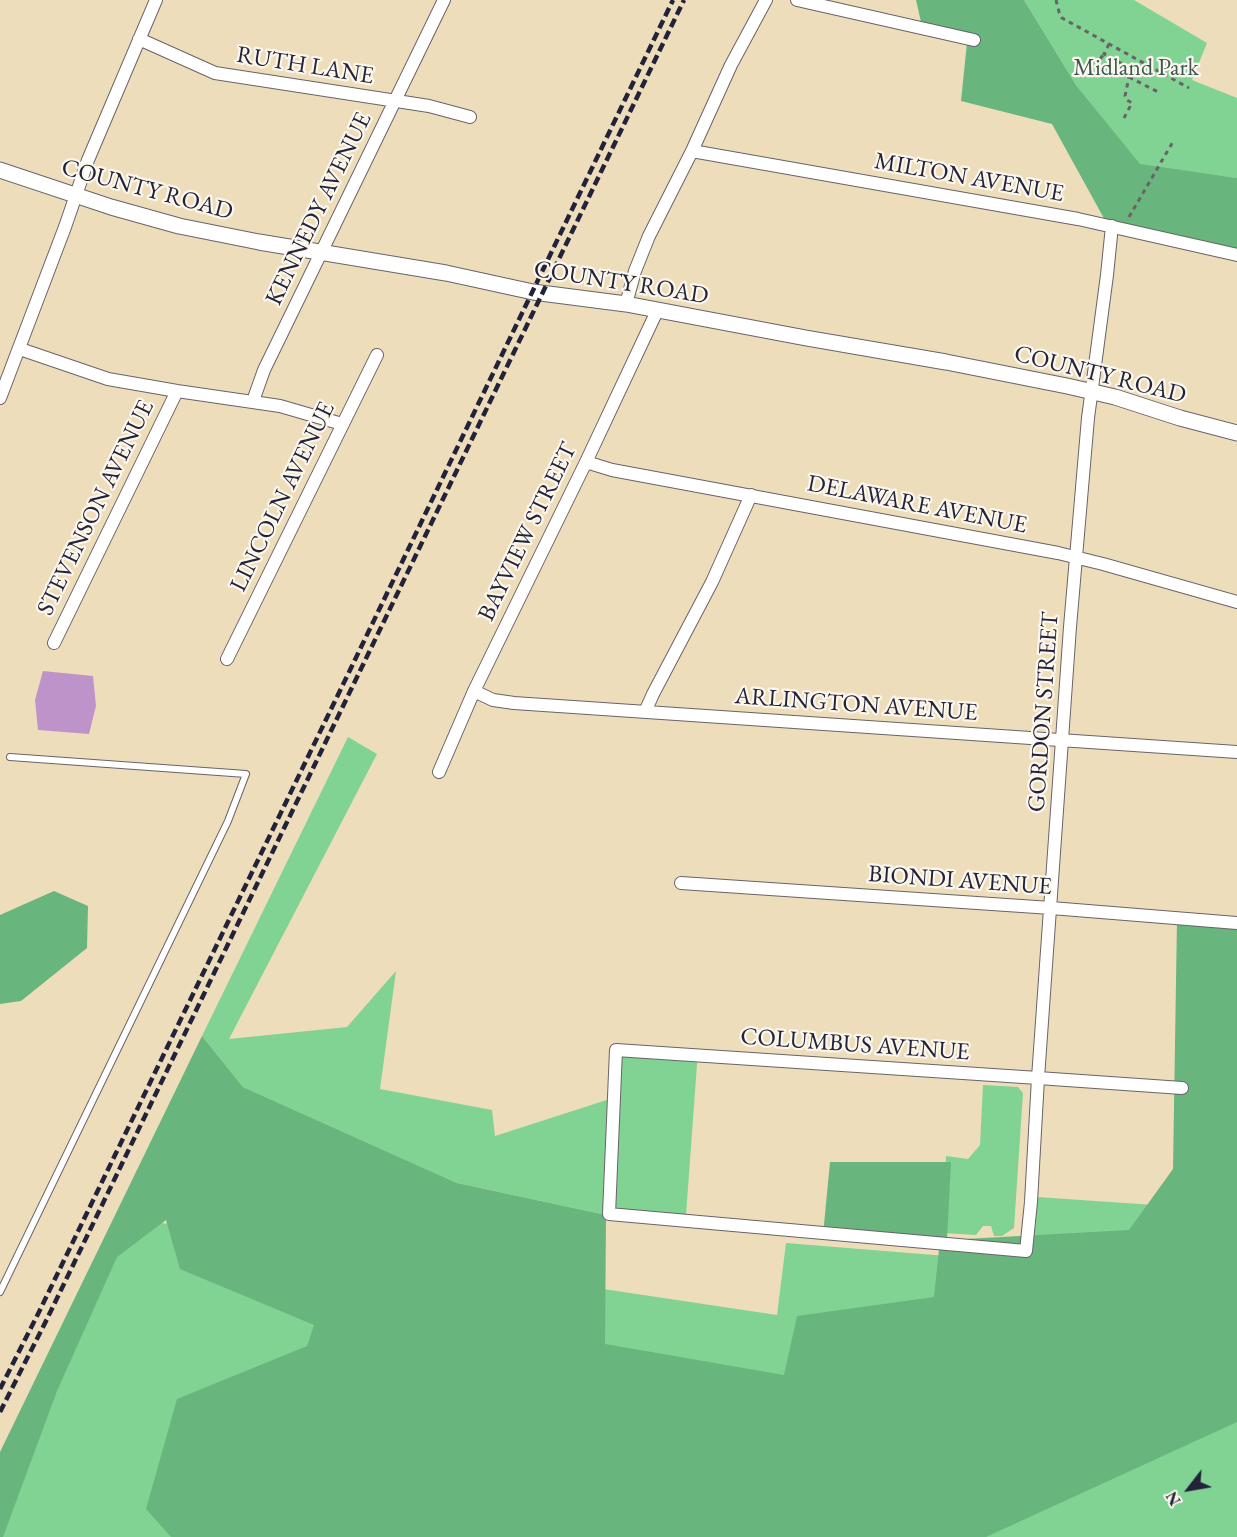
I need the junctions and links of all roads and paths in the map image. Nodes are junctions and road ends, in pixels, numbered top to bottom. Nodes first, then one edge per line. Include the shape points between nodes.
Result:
1 (156, 0) edge
2 (444, 0) edge
3 (766, 0) edge
4 (797, 0) edge
5 (1056, 0) edge
6 (139, 39) junction
7 (974, 40) dead end
8 (1109, 44) junction
9 (1104, 54) junction
10 (1100, 59) dead end
11 (1129, 77) junction
12 (1189, 88) dead end
13 (1160, 93) dead end
14 (395, 100) junction
15 (470, 117) dead end
16 (1124, 118) dead end
17 (1174, 140) dead end
18 (692, 151) junction
19 (0, 170) edge
20 (76, 196) junction
21 (1117, 228) junction
22 (321, 252) junction
23 (1237, 255) edge
24 (626, 304) junction
25 (657, 311) junction
26 (20, 349) junction
27 (376, 355) dead end
28 (177, 391) junction
29 (1091, 392) junction
30 (0, 398) edge
31 (253, 402) junction
32 (342, 424) junction
33 (1237, 433) edge
34 (586, 462) junction
35 (751, 495) junction
36 (1076, 557) junction
37 (1237, 602) edge
38 (54, 643) dead end
39 (227, 658) dead end
40 (474, 691) junction
41 (645, 712) junction
42 (1063, 741) junction
43 (1237, 753) edge
44 (10, 757) dead end
45 (439, 772) dead end
46 (681, 883) dead end
47 (1051, 908) junction
48 (1237, 923) edge
49 (1038, 1078) junction
50 (1182, 1088) dead end
51 (1026, 1251) joint
52 (0, 1292) edge

1 - 6 street
2 - 14 street, KENNEDY AVENUE
3 - 18 street
4 - 7 street
5 - 8 path via 1062,18
6 - 14 street, RUTH LANE via 215,73
6 - 20 street
8 - 9 path
8 - 12 path
9 - 10 path
9 - 11 path via 1126,66
11 - 13 path
11 - 16 path via 1125,96 1132,103
14 - 15 street, RUTH LANE
14 - 22 street, KENNEDY AVENUE
17 - 21 path
18 - 21 street, MILTON AVENUE
18 - 24 street via 649,236
19 - 20 street, COUNTY ROAD
20 - 22 street, COUNTY ROAD via 179,226
20 - 26 street
21 - 23 street, MILTON AVENUE
21 - 29 street, GORDON STREET
22 - 24 street, COUNTY ROAD via 533,292
22 - 31 street, KENNEDY AVENUE via 264,370
24 - 25 street, COUNTY ROAD
25 - 29 street, COUNTY ROAD
25 - 34 street, BAYVIEW STREET
26 - 28 street via 108,379
26 - 30 street
27 - 32 street, LINCOLN AVENUE
28 - 31 street
28 - 38 street, STEVENSON AVENUE
29 - 33 street, COUNTY ROAD
29 - 36 street, GORDON STREET
31 - 32 street
32 - 39 street, LINCOLN AVENUE
34 - 35 street, DELAWARE AVENUE
34 - 40 street, BAYVIEW STREET
35 - 36 street, DELAWARE AVENUE
35 - 41 street via 712,582
36 - 37 street, DELAWARE AVENUE
36 - 42 street, GORDON STREET
40 - 41 street, ARLINGTON AVENUE via 493,700 514,703
40 - 45 street, BAYVIEW STREET
41 - 42 street, ARLINGTON AVENUE
42 - 43 street, ARLINGTON AVENUE
42 - 47 street, GORDON STREET
44 - 52 lane via 246,774 228,821
46 - 47 street, BIONDI AVENUE
47 - 48 street, BIONDI AVENUE
47 - 49 street, GORDON STREET
49 - 50 street, COLUMBUS AVENUE
49 - 51 street, GORDON STREET
49 - 51 street, COLUMBUS AVENUE via 616,1050 609,1214

